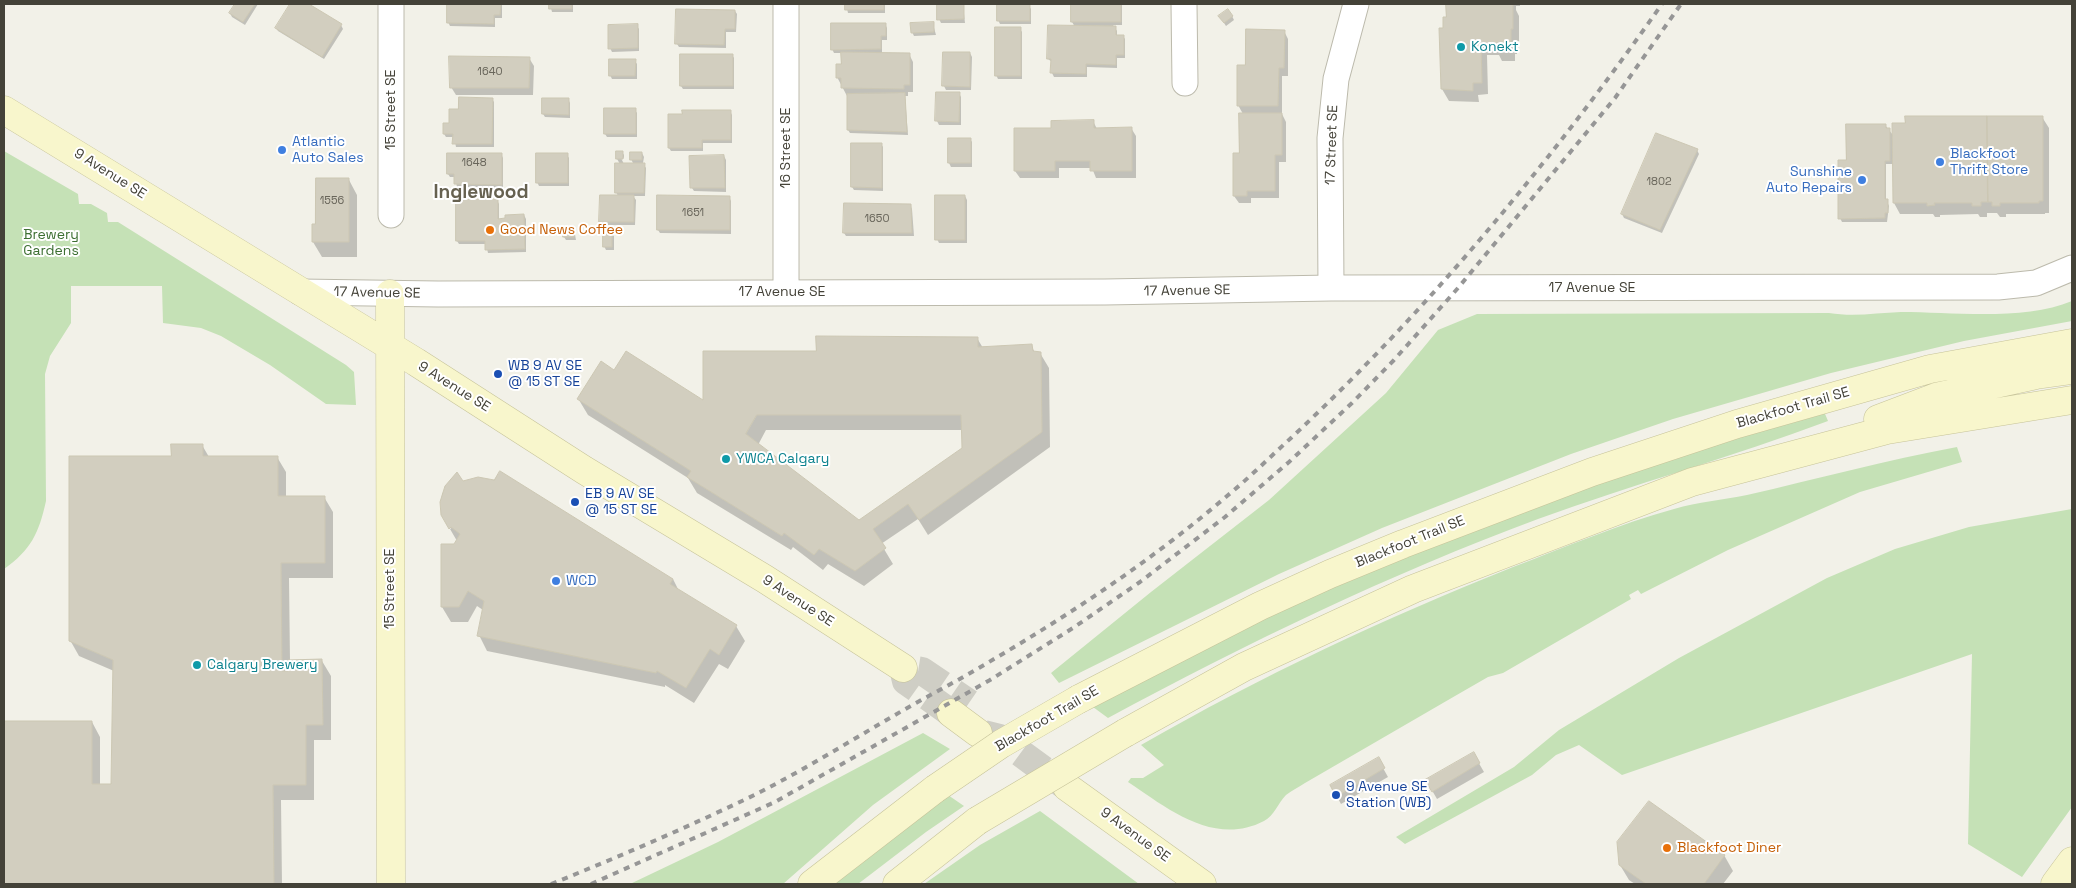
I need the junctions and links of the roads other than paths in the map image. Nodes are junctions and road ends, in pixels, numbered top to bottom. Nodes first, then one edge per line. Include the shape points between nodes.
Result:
1 (391, 4) edge
2 (786, 4) edge
3 (1184, 4) edge
4 (1356, 4) edge
5 (1184, 83) dead end
6 (4, 110) edge
7 (391, 216) dead end
8 (2072, 268) edge
9 (1331, 288) junction
10 (300, 292) junction
11 (786, 292) junction
12 (390, 294) junction
13 (2072, 343) edge
14 (389, 346) junction
15 (2072, 370) edge
16 (2072, 400) edge
17 (1764, 462) junction
18 (903, 668) dead end
19 (960, 708) tunnel mouth
20 (986, 727) tunnel mouth
21 (1068, 787) tunnel mouth
22 (2072, 861) edge
23 (391, 884) edge
24 (812, 884) edge
25 (897, 884) edge
26 (1202, 884) edge
27 (2055, 884) edge

1 - 7 street, 15 Street SE
2 - 11 street, 16 Street SE
3 - 5 street
4 - 9 street, 17 Street SE via 1336,79 1330,138
6 - 10 main road, 9 Avenue SE
8 - 9 street, 17 Avenue SE via 2036,282 1998,287
9 - 11 street, 17 Avenue SE
10 - 12 street, 17 Avenue SE
10 - 14 main road, 9 Avenue SE
11 - 12 street, 17 Avenue SE
12 - 14 main road, 15 Street SE
13 - 24 main road, Blackfoot Trail SE, bridge via 1930,369 1737,424 1592,472 1330,574 1260,606 1079,699 1001,744 935,789
14 - 18 main road, 9 Avenue SE
14 - 23 main road, 15 Street SE
15 - 17 main road via 2036,374 1936,397
16 - 17 main road via 1887,430
17 - 25 main road, bridge via 1692,482 1413,588 1244,667 977,821
19 - 20 main road
21 - 26 main road, 9 Avenue SE
22 - 27 main road

